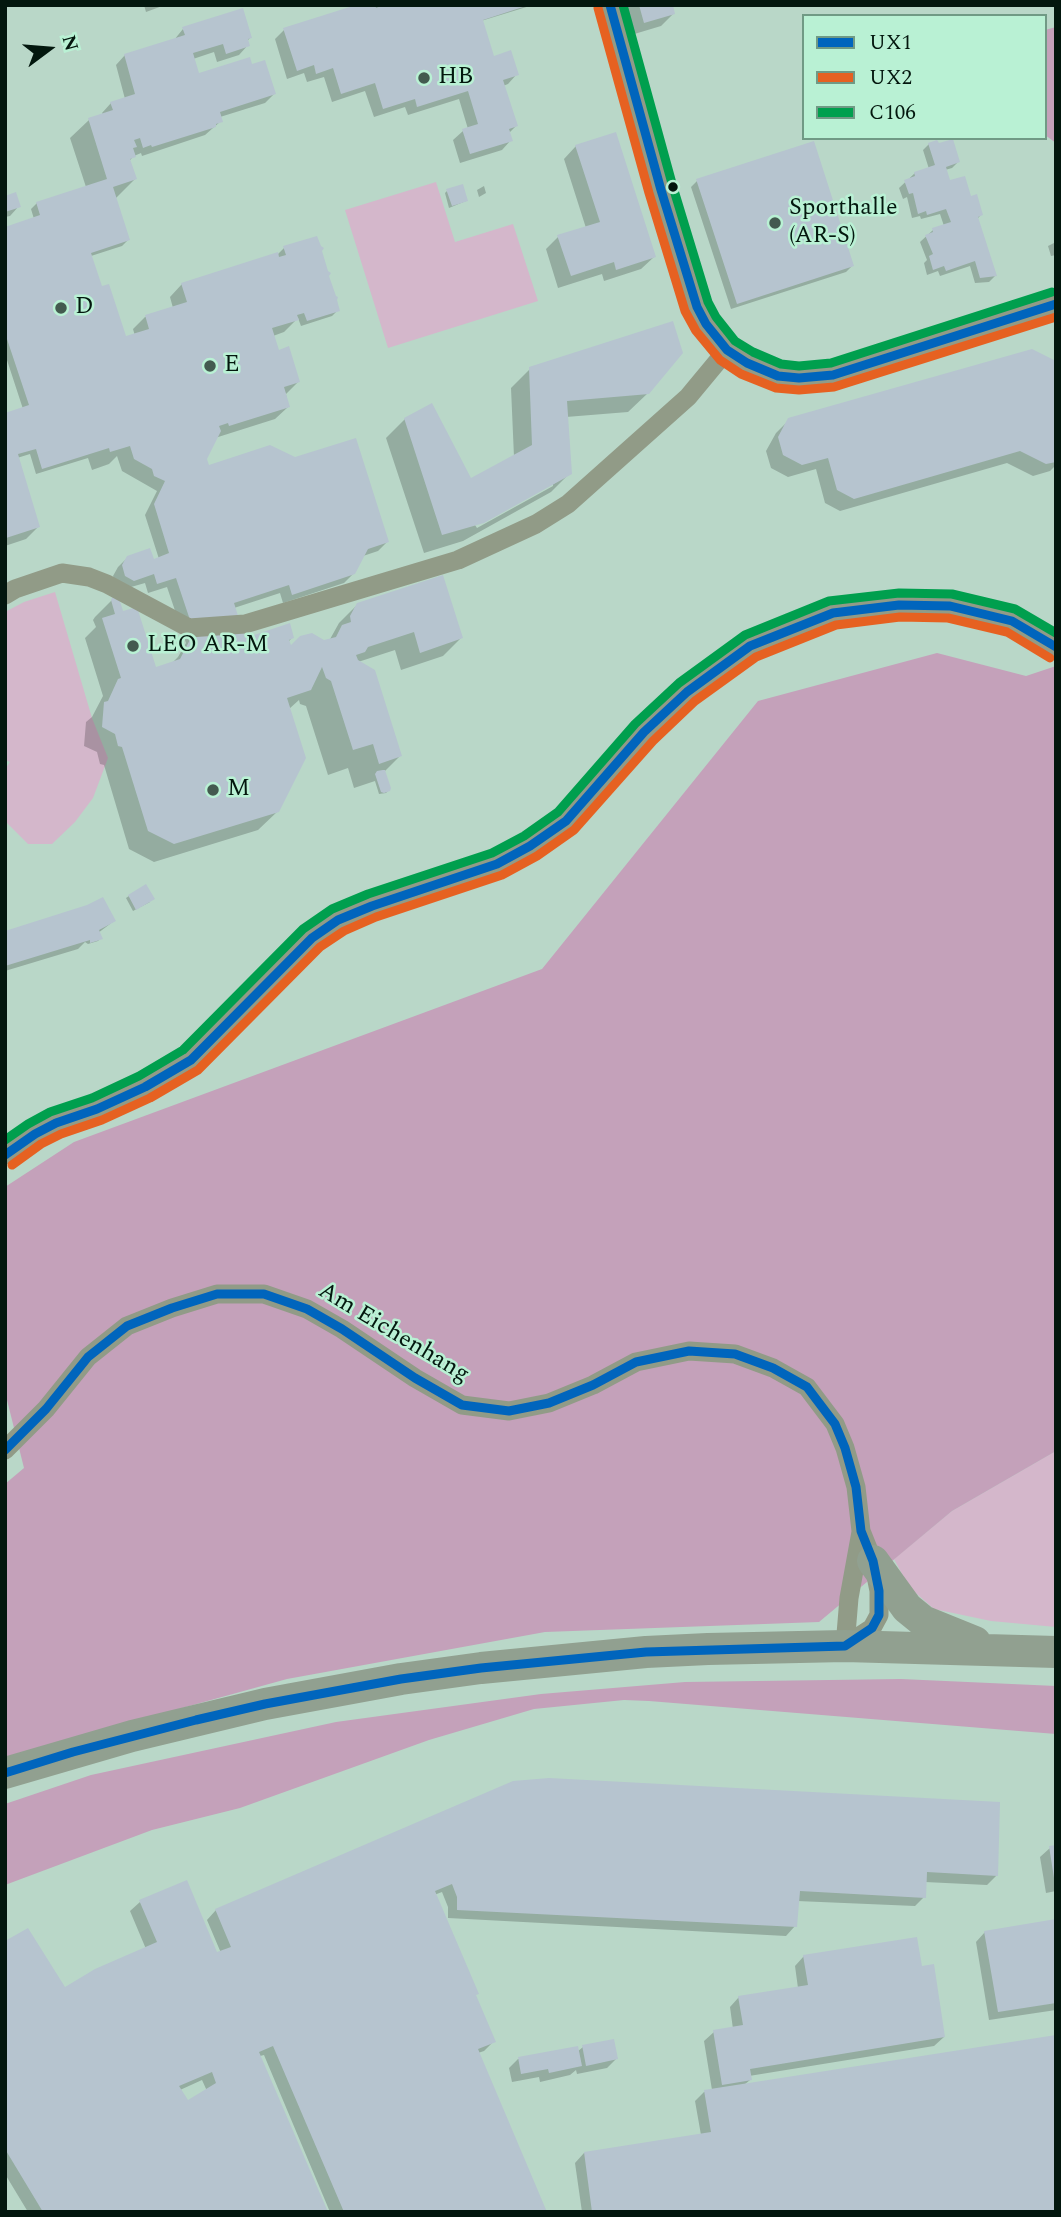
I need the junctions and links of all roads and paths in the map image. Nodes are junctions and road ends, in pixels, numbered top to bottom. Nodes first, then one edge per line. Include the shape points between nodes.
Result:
1 (610, 5) edge
2 (1056, 304) edge
3 (727, 350) junction
4 (5, 595) edge
5 (1056, 647) edge
6 (5, 1155) edge
7 (5, 1450) edge
8 (861, 1531) junction
9 (873, 1561) junction
10 (845, 1646) junction
11 (996, 1650) junction
12 (1056, 1652) edge
13 (5, 1773) edge

1 - 3 street via 695,300 706,324
2 - 3 street via 834,375 778,376
3 - 4 street via 688,397 568,504 458,560 245,624 189,628 107,584 62,573
5 - 6 street via 1012,621 950,606 899,605 833,612 750,646 687,692 644,732 566,821 530,846 497,864 338,920 312,938 191,1060 145,1087 46,1129
7 - 8 street, Am Eichenhang via 88,1357 127,1326 218,1294 264,1293 307,1308 463,1405 509,1411 549,1403 636,1362 689,1351 736,1354 773,1368 807,1387 835,1424 856,1487
8 - 9 street, Am Eichenhang
8 - 10 street, Am Eichenhang
9 - 10 street, Am Eichenhang via 878,1615 872,1628
9 - 11 main road via 907,1608 923,1621
10 - 11 main road
10 - 13 main road via 646,1652 401,1679 196,1720
11 - 12 main road

